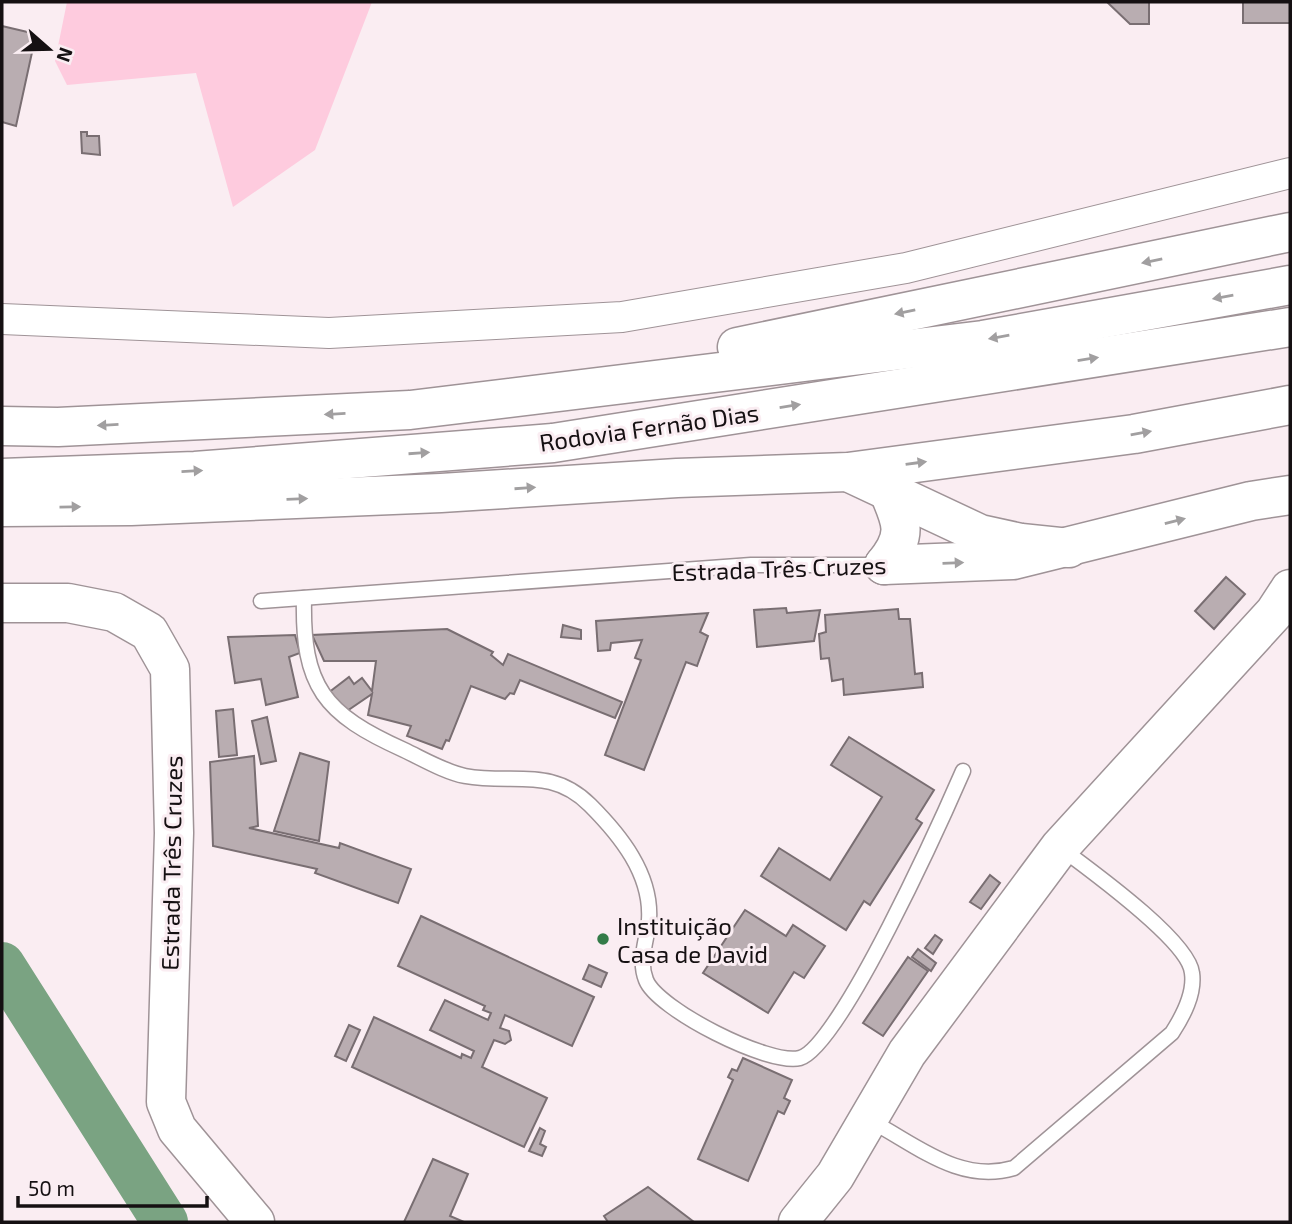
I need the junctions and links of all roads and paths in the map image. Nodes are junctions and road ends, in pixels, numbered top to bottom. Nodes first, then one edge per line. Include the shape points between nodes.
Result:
1 (1290, 173) edge
2 (1290, 232) edge
3 (1290, 285) edge
4 (2, 319) edge
5 (1290, 327) edge
6 (1290, 405) edge
7 (387, 411) junction
8 (2, 426) edge
9 (848, 472) junction
10 (2, 478) edge
11 (887, 488) junction
12 (1290, 495) edge
13 (2, 507) edge
14 (1069, 548) junction
15 (884, 565) junction
16 (1290, 589) edge
17 (304, 598) junction
18 (261, 601) dead end
19 (2, 603) edge
20 (964, 771) dead end
21 (1060, 847) junction
22 (868, 1120) junction
23 (255, 1222) edge
24 (798, 1222) edge

1 - 4 street via 906,268 622,317 329,333
2 -> 7 main road via 762,342
3 -> 7 main road, Rodovia Fernão Dias via 983,340
10 -> 5 main road, Rodovia Fernão Dias via 195,471 553,443
9 -> 6 main road via 1134,434
7 -> 8 main road, Rodovia Fernão Dias
9 - 11 main road
13 -> 9 main road via 441,494 689,477
11 - 14 main road via 980,534
11 - 15 main road via 901,518 902,537
14 -> 12 main road, Estrada Três Cruzes
15 -> 14 main road, Estrada Três Cruzes via 1013,561
15 - 17 lane, Estrada Três Cruzes via 751,565
16 - 21 main road via 1275,612
17 - 18 lane, Estrada Três Cruzes
17 - 20 lane via 303,637 312,674 323,696 340,714 375,737 462,775 553,781 577,792 620,836 648,892 642,959 653,992 703,1026 770,1056 799,1058 817,1048 871,962
19 - 23 main road, Estrada Três Cruzes via 68,603 114,612 149,632 170,669 174,833 166,1102 177,1129
21 - 22 main road via 907,1053
21 - 22 lane via 1165,932 1188,958 1191,988 1184,1015 1172,1033 1014,1168 997,1173 962,1171
22 - 24 main road via 835,1176

